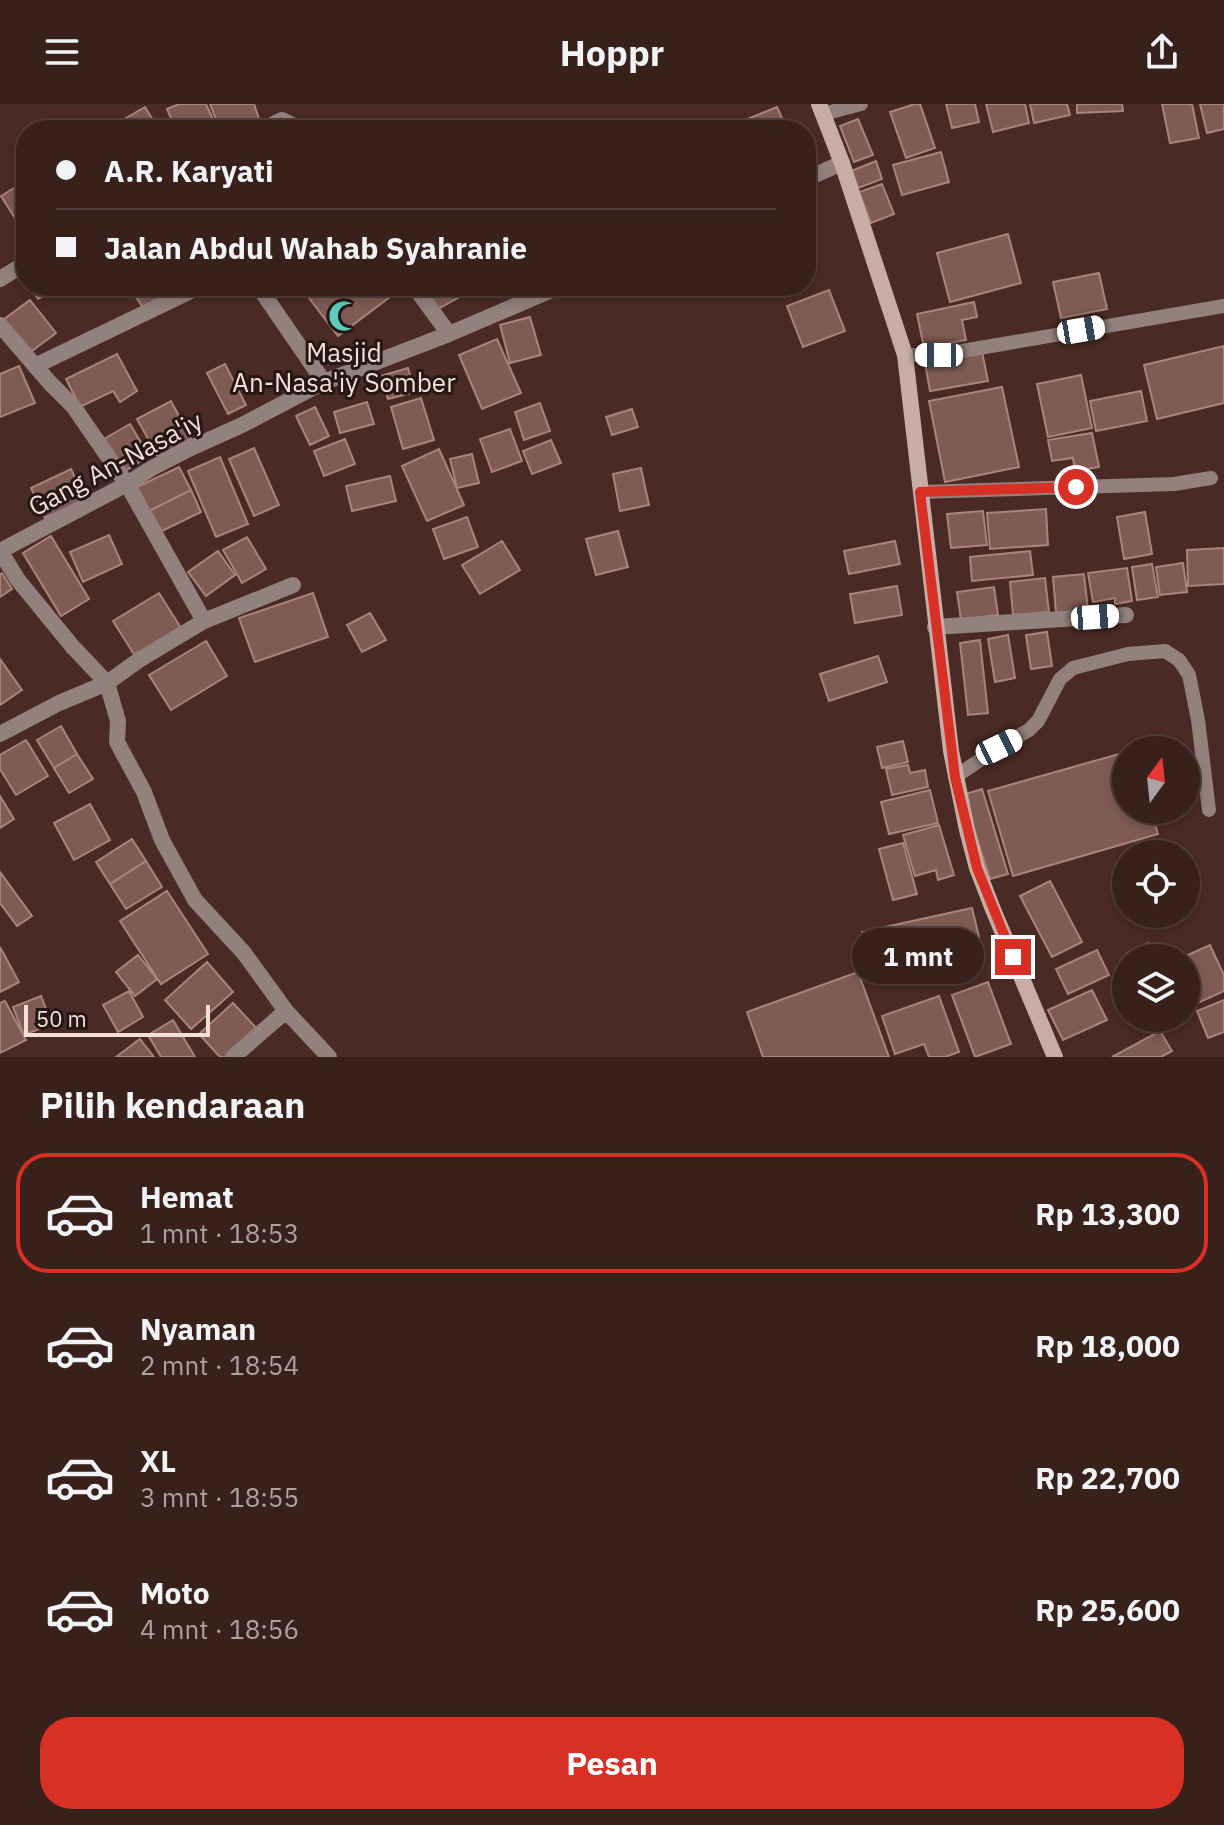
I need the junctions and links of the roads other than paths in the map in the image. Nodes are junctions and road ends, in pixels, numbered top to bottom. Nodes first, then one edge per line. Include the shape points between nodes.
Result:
1 (861, 104) edge
2 (821, 109) edge
3 (842, 163) junction
4 (816, 175) edge
5 (180, 296) edge
6 (265, 296) edge
7 (421, 296) edge
8 (538, 296) edge
9 (1224, 306) edge
10 (0, 325) edge
11 (449, 334) junction
12 (905, 355) junction
13 (35, 366) junction
14 (324, 382) junction
15 (1211, 478) dead end
16 (127, 484) junction
17 (920, 492) junction
18 (0, 551) edge
19 (293, 585) dead end
20 (1126, 615) dead end
21 (204, 621) junction
22 (935, 627) junction
23 (107, 683) junction
24 (0, 734) edge
25 (955, 777) junction
26 (1209, 810) dead end
27 (286, 1011) junction
28 (233, 1057) edge
29 (329, 1057) edge
30 (1055, 1057) edge

1 - 2 lane
2 - 3 main road
3 - 4 street
3 - 12 main road
5 - 13 street
6 - 14 street
7 - 11 street
8 - 11 street, Gang An-Nasa'iy
9 - 12 lane via 939,355
10 - 13 street
11 - 14 street, Gang An-Nasa'iy
12 - 17 main road
13 - 16 street via 73,406
14 - 16 street, Gang An-Nasa'iy
15 - 17 lane via 1174,484
16 - 18 street, Gang An-Nasa'iy
16 - 21 street
17 - 22 main road
18 - 23 street via 18,580
19 - 21 street
20 - 22 street
21 - 23 street
22 - 25 main road
23 - 24 street
23 - 27 street via 118,721 117,742 162,840 195,900 244,953
25 - 26 lane via 1029,730 1060,679 1073,668 1165,651 1189,675
25 - 30 main road via 977,868
27 - 28 street
27 - 29 street

